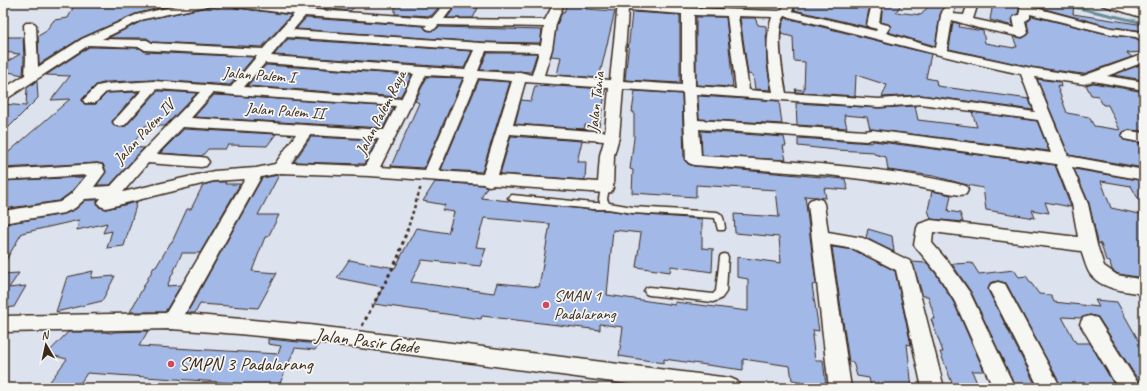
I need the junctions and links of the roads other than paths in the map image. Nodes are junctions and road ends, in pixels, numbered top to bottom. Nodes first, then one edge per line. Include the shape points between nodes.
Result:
1 (207, 3) edge
2 (229, 3) edge
3 (451, 3) edge
4 (560, 3) edge
5 (877, 3) edge
6 (951, 3) edge
7 (973, 3) edge
8 (1106, 3) edge
9 (268, 5) edge
10 (623, 5) edge
11 (1026, 6) edge
12 (688, 11) junction
13 (302, 12) junction
14 (732, 13) junction
15 (782, 14) junction
16 (947, 15) junction
17 (1144, 15) edge
18 (964, 20) junction
19 (434, 22) junction
20 (550, 24) junction
21 (30, 25) dead end
22 (876, 30) junction
23 (284, 33) junction
24 (1144, 38) edge
25 (86, 42) junction
26 (422, 42) junction
27 (481, 47) junction
28 (546, 49) junction
29 (940, 53) junction
30 (264, 56) junction
31 (1144, 58) edge
32 (422, 70) junction
33 (1026, 71) junction
34 (472, 74) junction
35 (520, 76) junction
36 (1091, 77) junction
37 (30, 78) junction
38 (537, 78) junction
39 (617, 84) junction
40 (154, 85) junction
41 (1144, 86) edge
42 (210, 89) junction
43 (689, 90) junction
44 (234, 91) junction
45 (743, 93) junction
46 (3, 95) edge
47 (780, 95) junction
48 (90, 100) dead end
49 (405, 103) junction
50 (1044, 117) junction
51 (120, 122) dead end
52 (179, 122) junction
53 (691, 124) junction
54 (506, 129) junction
55 (304, 131) junction
56 (390, 135) junction
57 (1130, 136) dead end
58 (612, 137) junction
59 (1144, 138) edge
60 (144, 158) junction
61 (1061, 159) junction
62 (201, 162) dead end
63 (280, 168) junction
64 (370, 171) junction
65 (256, 173) junction
66 (3, 175) edge
67 (427, 175) junction
68 (1144, 175) edge
69 (489, 181) junction
70 (605, 188) junction
71 (960, 190) dead end
72 (80, 194) junction
73 (110, 197) junction
74 (512, 198) dead end
75 (605, 204) junction
76 (816, 204) dead end
77 (3, 217) edge
78 (721, 228) dead end
79 (821, 236) junction
80 (1088, 245) junction
81 (724, 257) dead end
82 (1144, 287) edge
83 (998, 289) dead end
84 (649, 291) dead end
85 (171, 321) junction
86 (1090, 324) dead end
87 (4, 328) edge
88 (730, 388) edge
89 (840, 388) edge
90 (933, 388) edge
91 (1004, 388) edge
92 (1050, 388) edge
93 (1130, 388) edge

1 - 25 street via 148,14
2 - 9 street
3 - 19 street
4 - 20 street
5 - 22 street
6 - 16 street
7 - 18 street via 968,19
8 - 17 street
9 - 13 street
10 - 12 street
10 - 39 street, Jalan Tania
11 - 18 street via 1024,18 1019,18 1022,33
11 - 24 street via 1111,31 1139,34
12 - 14 street
12 - 43 street
13 - 19 street
13 - 23 street
14 - 15 street
14 - 45 street
15 - 22 street
15 - 47 street via 775,34 774,58
16 - 18 street
16 - 29 street
19 - 20 street
19 - 26 street
20 - 28 street
21 - 37 street
22 - 29 street
23 - 26 street
23 - 30 street
25 - 30 street via 147,44 145,46
25 - 37 street
26 - 27 street
27 - 28 street
27 - 34 street
28 - 38 street
29 - 33 street
30 - 32 street
30 - 44 street
31 - 36 street
32 - 34 street
32 - 49 street, Jalan Palem Raya
33 - 36 street via 1080,80
33 - 50 street
34 - 35 street
34 - 67 street
35 - 38 street
35 - 54 street
36 - 41 street
37 - 46 street
38 - 39 street
39 - 43 street
39 - 58 street, Jalan Tania
40 - 42 street, Jalan Palem I
40 - 48 street, Jalan Palem I via 110,88 102,90
40 - 51 street
42 - 44 street, Jalan Palem I
42 - 52 street, Jalan Palem IV
43 - 45 street
43 - 53 street
44 - 49 street, Jalan Palem I
45 - 47 street
47 - 50 street via 879,103 921,100
49 - 56 street, Jalan Palem Raya
50 - 61 street
52 - 55 street, Jalan Palem II
52 - 60 street, Jalan Palem IV
53 - 61 street via 866,136 872,134
53 - 71 street via 694,160 868,174
54 - 58 street
54 - 69 street
55 - 56 street, Jalan Palem II
55 - 63 street
56 - 64 street, Jalan Palem Raya
57 - 59 street
58 - 70 street, Jalan Tania via 607,155
60 - 62 street
60 - 73 street, Jalan Palem IV
61 - 68 street
61 - 80 street via 1080,204
63 - 64 street
63 - 65 street
64 - 67 street
65 - 73 street via 214,176
65 - 85 street
66 - 72 street via 97,169
67 - 69 street
69 - 70 street
70 - 75 lane, Jalan Tania
72 - 73 street
72 - 77 street via 73,203 64,207
74 - 75 lane via 594,206
75 - 78 lane via 612,208 632,210 717,215
76 - 79 street
79 - 89 street
79 - 90 street via 857,243 904,266
80 - 82 street via 1097,270 1108,279
80 - 91 street via 942,227 925,228 923,245 943,268 963,298
81 - 84 lane via 721,292 718,296 713,298
83 - 92 street
85 - 87 street, Jalan Pasir Gede
85 - 88 street, Jalan Pasir Gede via 355,339
86 - 93 street

